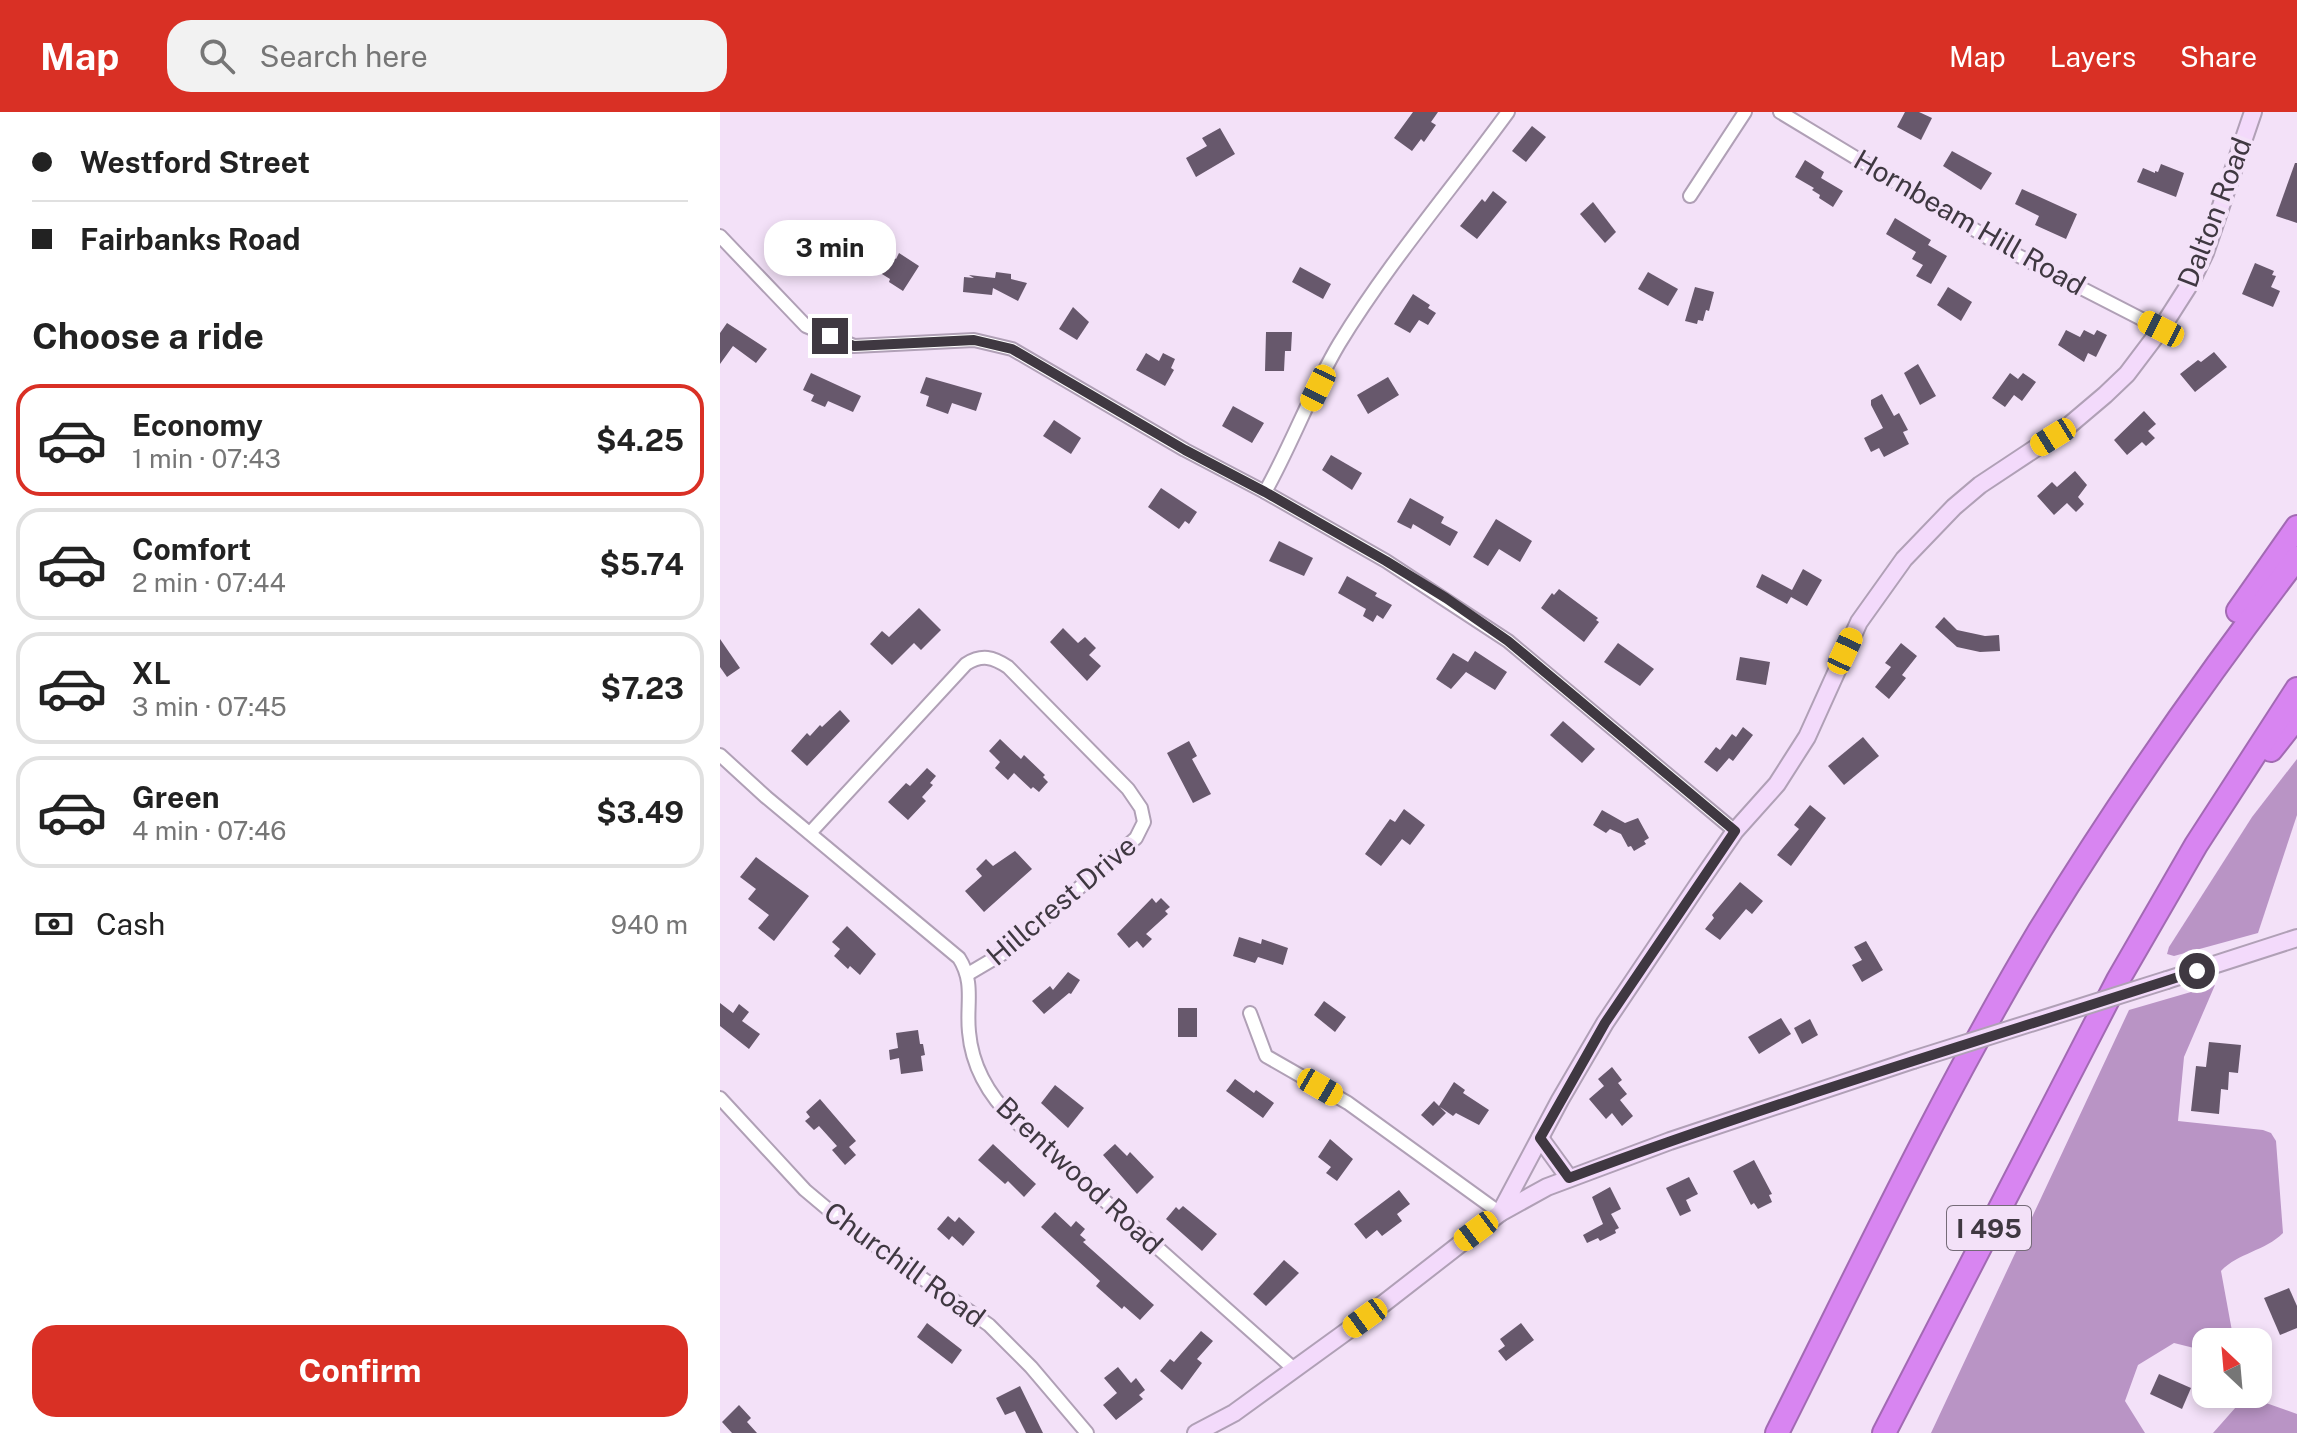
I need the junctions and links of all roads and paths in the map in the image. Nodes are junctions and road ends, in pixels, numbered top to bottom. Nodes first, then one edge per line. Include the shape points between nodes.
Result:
1 (1508, 112) edge
2 (1745, 112) edge
3 (1780, 112) edge
4 (2253, 112) edge
5 (1690, 196) dead end
6 (720, 236) edge
7 (2161, 329) junction
8 (1265, 492) junction
9 (2297, 527) edge
10 (2297, 558) edge
11 (2297, 689) edge
12 (2297, 717) edge
13 (720, 755) edge
14 (2144, 767) junction
15 (1735, 831) junction
16 (810, 833) junction
17 (2196, 845) junction
18 (2297, 938) edge
19 (968, 974) junction
20 (1250, 1013) dead end
21 (720, 1098) edge
22 (1540, 1138) junction
23 (1569, 1178) junction
24 (1500, 1213) junction
25 (1294, 1369) junction
26 (1087, 1433) edge
27 (1196, 1433) edge
28 (1777, 1433) edge
29 (1884, 1433) edge

1 - 8 street via 1374,288 1337,348
2 - 5 street
3 - 7 street, Hornbeam Hill Road via 2013,253
4 - 7 street, Dalton Road via 2205,253
6 - 8 street via 806,326 854,346 974,340 1012,349
7 - 15 street, Dalton Road via 2105,395 1980,485 1904,559 1859,622 1807,737 1777,784
8 - 15 street via 1386,561 1508,641
9 - 14 highway via 2212,650
10 - 14 highway
11 - 17 highway, I 495
12 - 17 highway
13 - 16 street
14 - 28 highway via 2040,931 1962,1070
15 - 22 street, Dalton Road via 1605,1023
16 - 19 street via 953,951
16 - 19 street, Hillcrest Drive via 961,668 986,657 1008,667 1128,789 1144,822 1136,838 1007,951
17 - 29 highway, I 495 via 2118,980
18 - 23 street, bridge via 1913,1060
19 - 25 street, Brentwood Road via 971,1047 997,1102
20 - 24 street via 1266,1056 1348,1103
21 - 26 street, Churchill Road via 849,1227 989,1325
22 - 23 street
22 - 24 street, Dalton Road
23 - 24 street
24 - 25 street
25 - 27 street via 1234,1413

